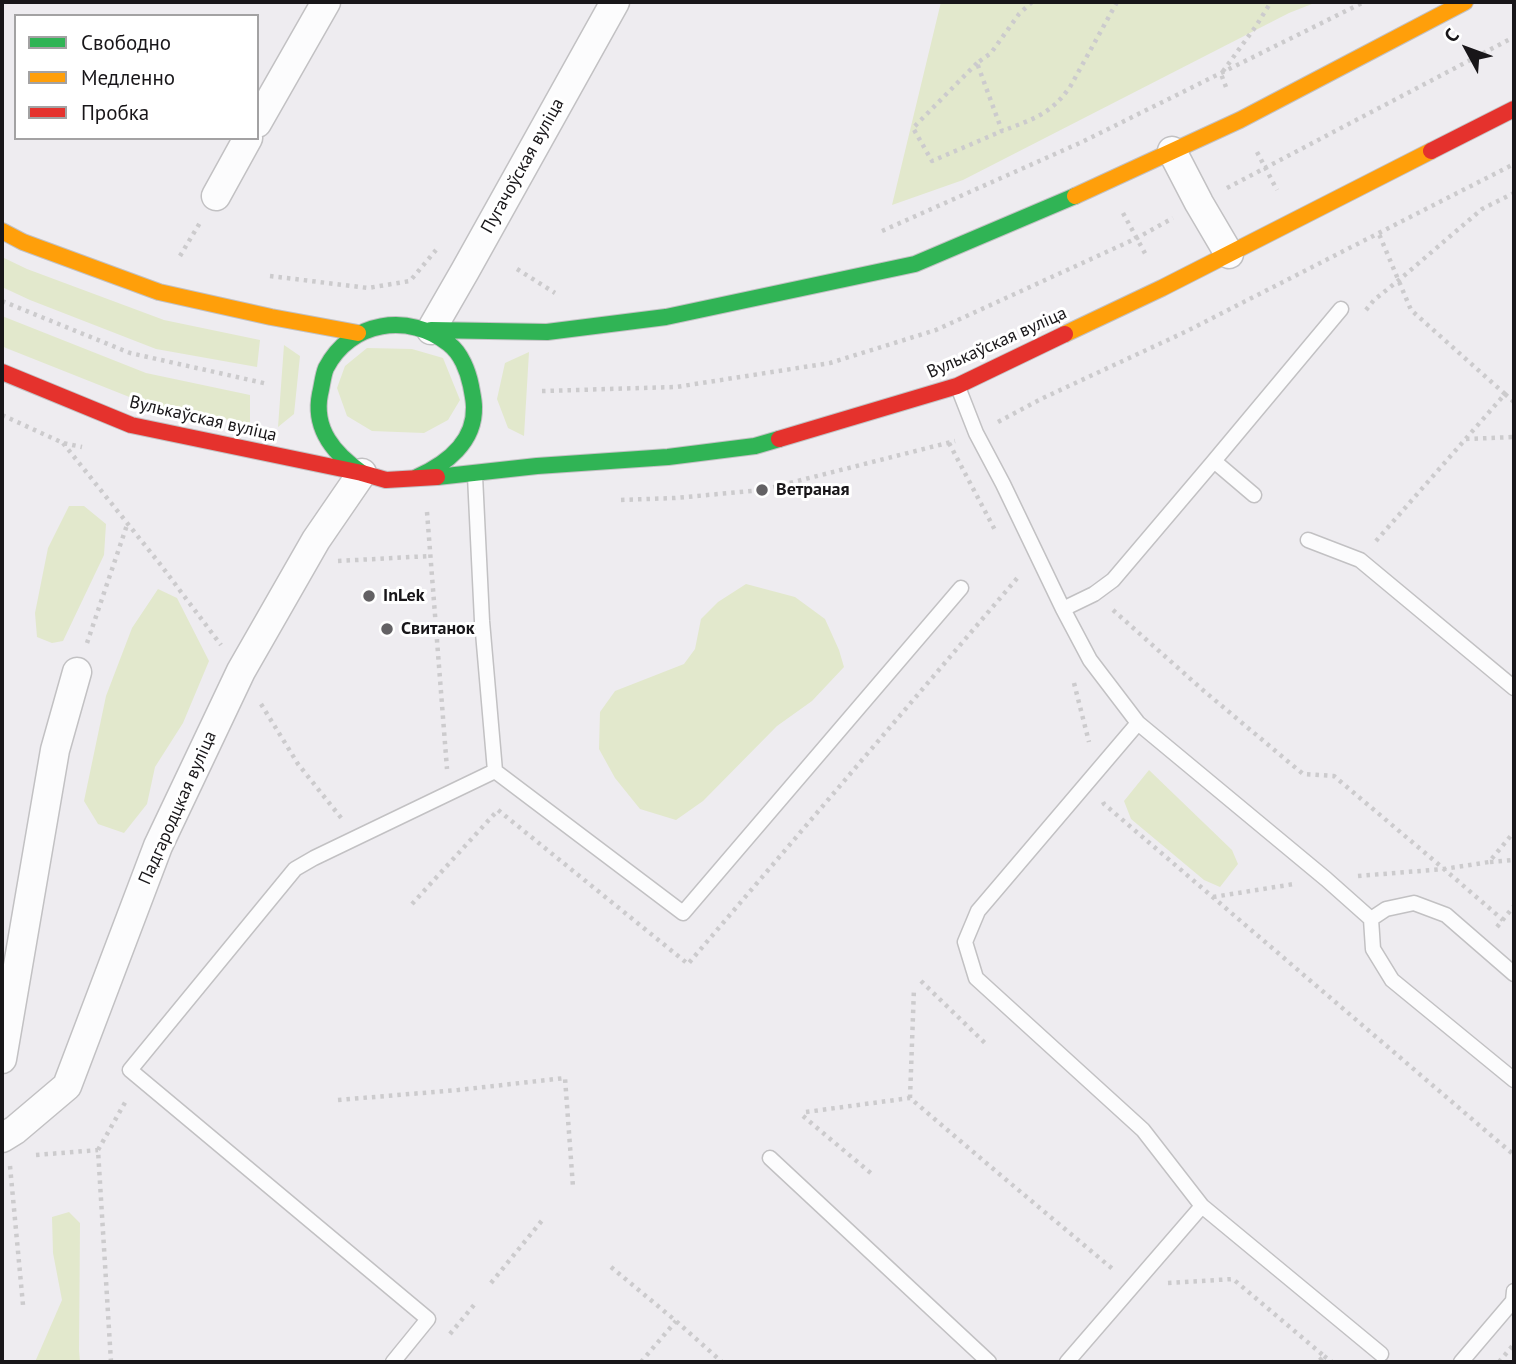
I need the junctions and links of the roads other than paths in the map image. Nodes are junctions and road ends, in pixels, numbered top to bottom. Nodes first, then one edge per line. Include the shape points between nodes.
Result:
1 (326, 2) edge
2 (615, 2) edge
3 (1465, 2) edge
4 (1434, 9) edge
5 (1514, 109) edge
6 (259, 119) edge
7 (247, 140) edge
8 (1172, 151) junction
9 (216, 195) road end
10 (2, 231) edge
11 (1229, 254) junction
12 (1341, 309) dead end
13 (431, 331) junction
14 (358, 333) junction
15 (2, 372) edge
16 (957, 386) junction
17 (1214, 461) junction
18 (362, 473) junction
19 (475, 474) junction
20 (412, 479) junction
21 (1254, 495) dead end
22 (1308, 540) dead end
23 (961, 588) dead end
24 (1063, 609) junction
25 (77, 672) road end
26 (1514, 688) edge
27 (1138, 723) junction
28 (495, 771) junction
29 (1371, 919) junction
30 (1514, 974) edge
31 (2, 1059) edge
32 (1514, 1080) edge
33 (5, 1148) edge
34 (770, 1158) dead end
35 (1202, 1206) junction
36 (1514, 1291) edge
37 (1381, 1354) dead end
38 (393, 1362) edge
39 (989, 1362) edge
40 (1067, 1362) edge
41 (1461, 1362) edge

1 - 6 street
2 - 13 street, Пугачоўская вуліца
3 - 4 street, Вулькаўская вуліца
4 - 8 street, Вулькаўская вуліца via 1240,120
5 - 11 street, Вулькаўская вуліца
7 - 9 street
8 - 11 street
8 - 13 street, Вулькаўская вуліца via 915,264 666,317 547,332
10 - 14 street, Вулькаўская вуліца via 159,292
11 - 16 street, Вулькаўская вуліца
12 - 17 lane
13 - 14 street, Вулькаўская вуліца via 406,323 381,324
13 - 20 street, Вулькаўская вуліца via 454,348 467,367 474,389 474,412 456,453 436,469
14 - 18 street, Вулькаўская вуліца via 339,347 326,366 318,388 318,411 336,453
15 - 18 street, Вулькаўская вуліца via 131,425
16 - 19 street, Вулькаўская вуліца via 755,446
16 - 24 lane
17 - 21 lane
17 - 24 lane via 1113,580
18 - 20 street, Вулькаўская вуліца via 386,480
18 - 33 street, Падгародцкая вуліца via 316,540 241,671 158,846 67,1086 15,1130
19 - 20 street, Вулькаўская вуліца
19 - 28 lane
22 - 26 lane via 1360,560
23 - 28 lane via 683,913
24 - 27 lane via 1090,660
25 - 31 street via 55,750
27 - 29 lane
27 - 35 lane via 978,911 965,942 976,978 1143,1130
28 - 38 lane via 295,869 130,1070 428,1319
29 - 30 lane via 1386,909 1414,903 1446,915
29 - 32 lane via 1374,949 1392,980
34 - 39 lane
35 - 37 lane
35 - 40 lane
36 - 41 lane via 1513,1301

